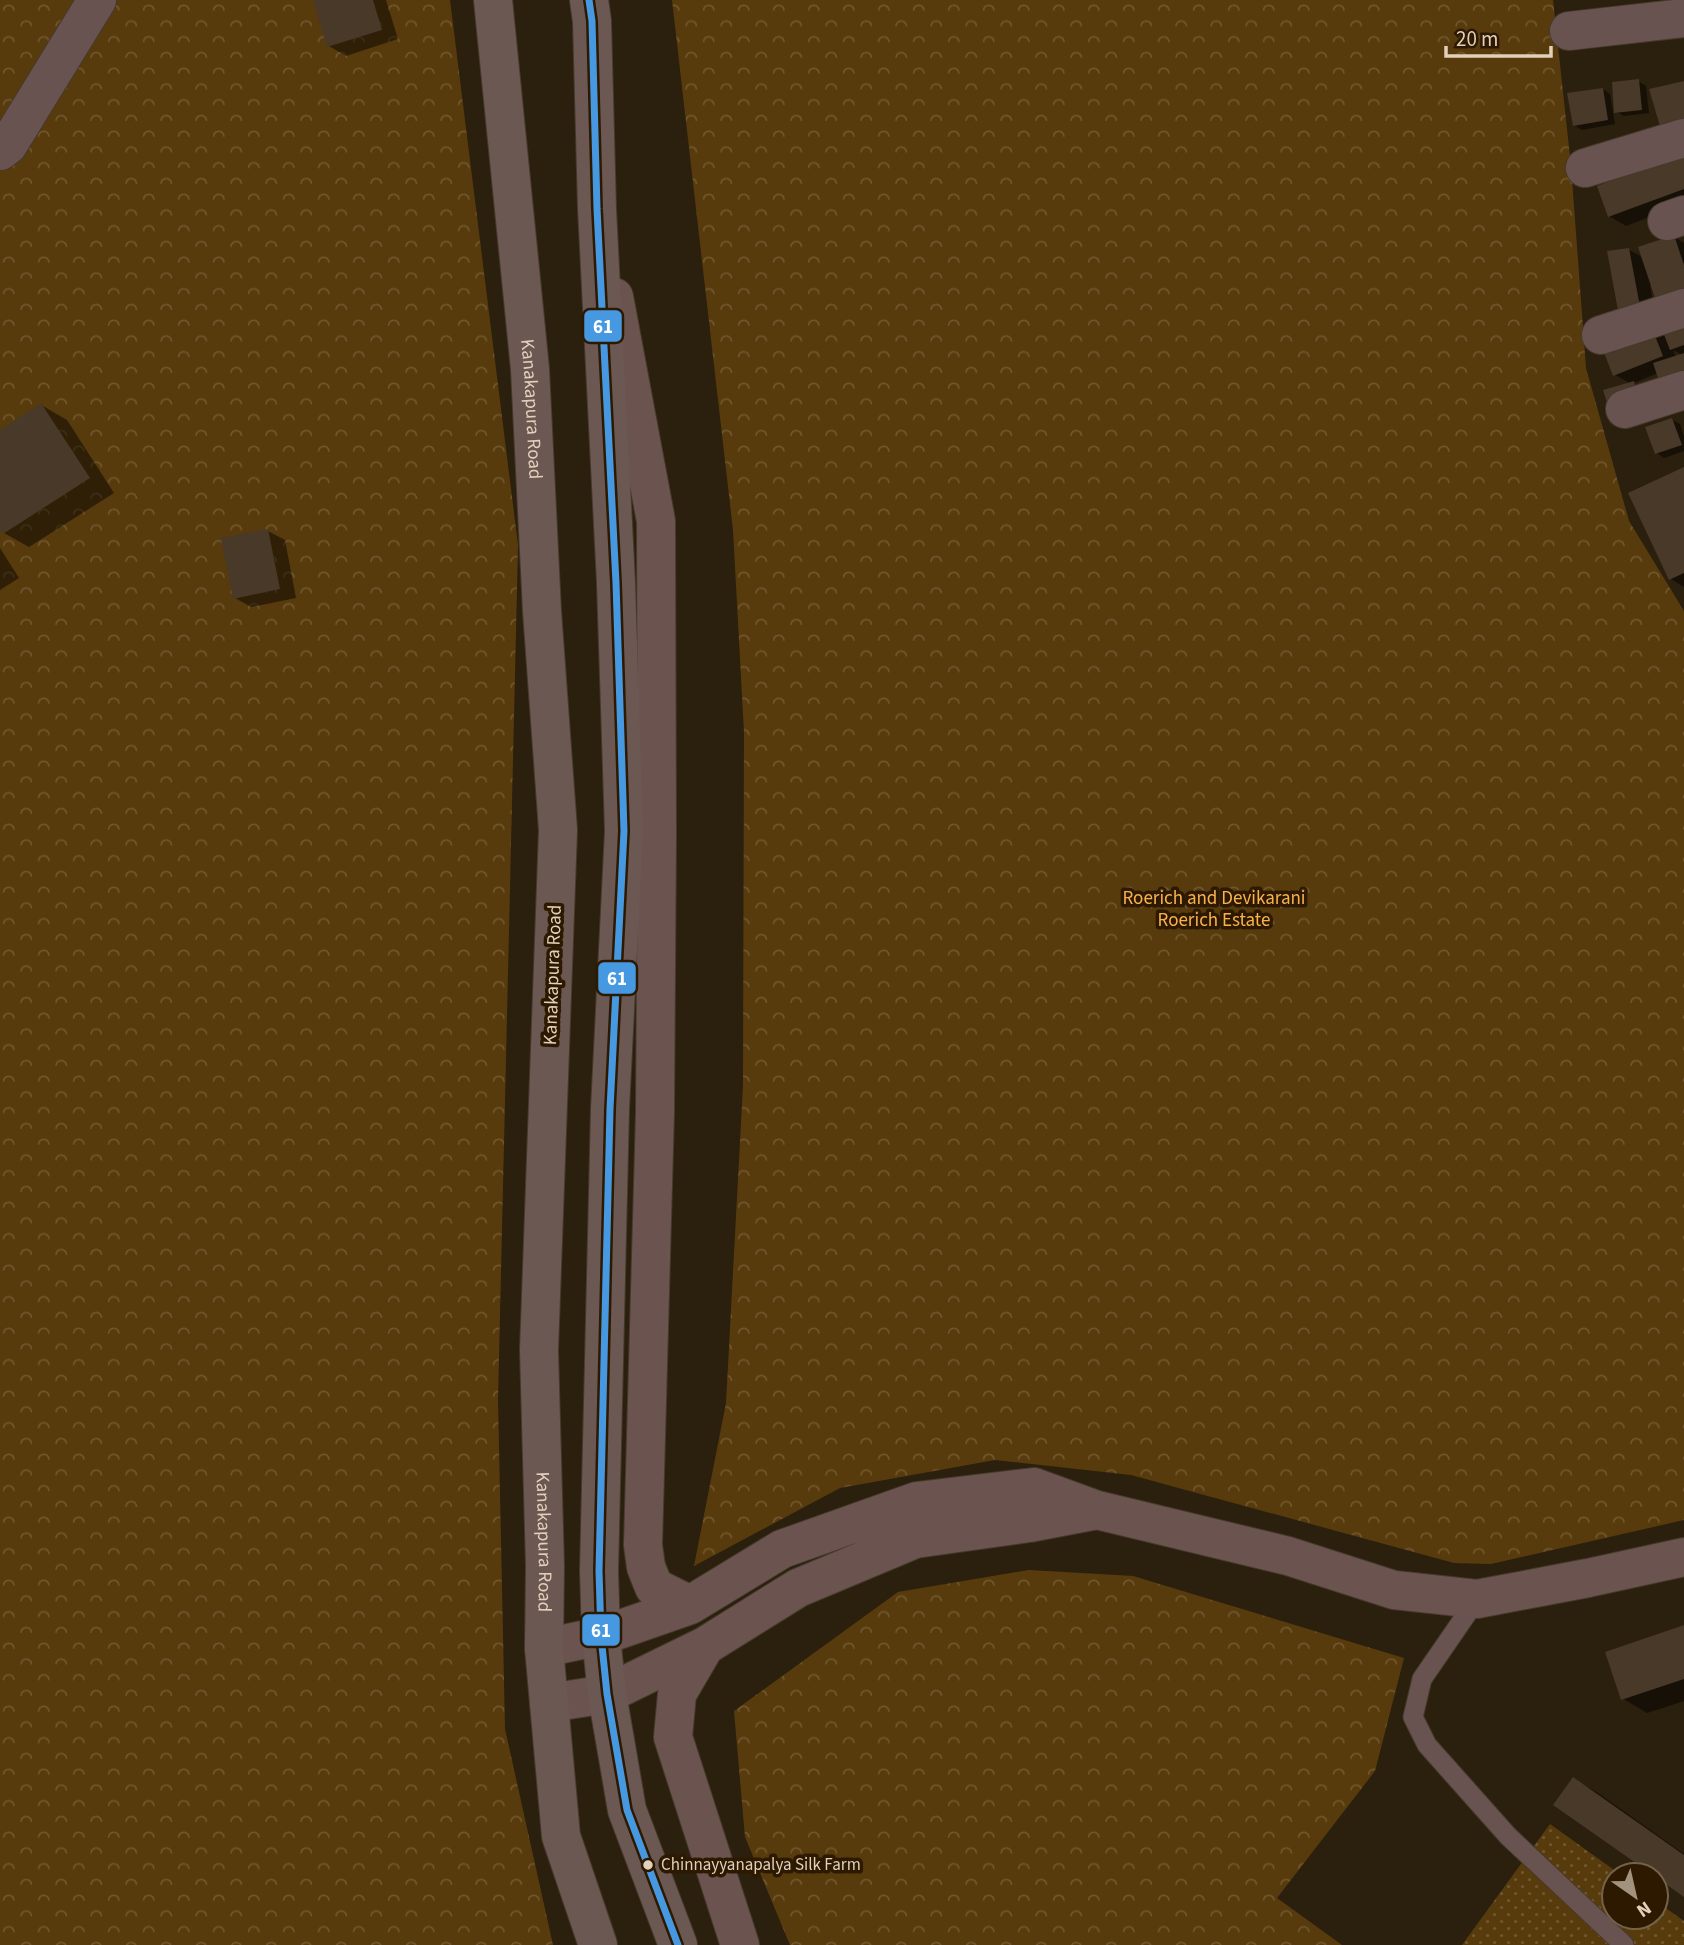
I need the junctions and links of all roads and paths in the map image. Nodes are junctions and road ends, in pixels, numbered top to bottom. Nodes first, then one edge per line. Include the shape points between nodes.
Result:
1 (97, 0) edge
2 (493, 0) edge
3 (589, 0) edge
4 (1684, 18) edge
5 (1569, 31) dead end
6 (1684, 138) edge
7 (0, 151) edge
8 (1585, 168) dead end
9 (597, 209) junction
10 (1684, 307) edge
11 (1601, 335) dead end
12 (1684, 390) edge
13 (1625, 409) dead end
14 (1097, 1510) junction
15 (1684, 1557) edge
16 (1477, 1599) junction
17 (690, 1605) junction
18 (601, 1636) junction
19 (705, 1646) junction
20 (544, 1648) junction
21 (607, 1694) junction
22 (550, 1703) junction
23 (598, 1945) edge
24 (678, 1945) edge
25 (740, 1945) edge
26 (1624, 1945) edge

1 - 7 street
2 - 20 highway, Kanakapura Road via 530,369 541,611 558,830 539,1350
3 - 9 highway
4 - 5 street
6 - 8 street
9 - 17 main road via 656,521 655,1112 643,1545 654,1587
9 - 18 highway via 624,831 610,1109
10 - 11 street
12 - 13 street
14 - 16 main road via 1289,1556 1394,1590
14 - 17 main road via 1034,1487 917,1501 782,1549
14 - 19 main road via 915,1539 798,1588
15 - 16 main road
16 - 26 lane via 1422,1679 1413,1717 1427,1745 1508,1836
17 - 18 main road
18 - 20 main road
18 - 21 highway
19 - 21 main road
19 - 25 main road via 677,1694 673,1737
20 - 22 highway, Kanakapura Road
21 - 22 main road
21 - 24 highway via 626,1810
22 - 23 highway, Kanakapura Road via 561,1836

